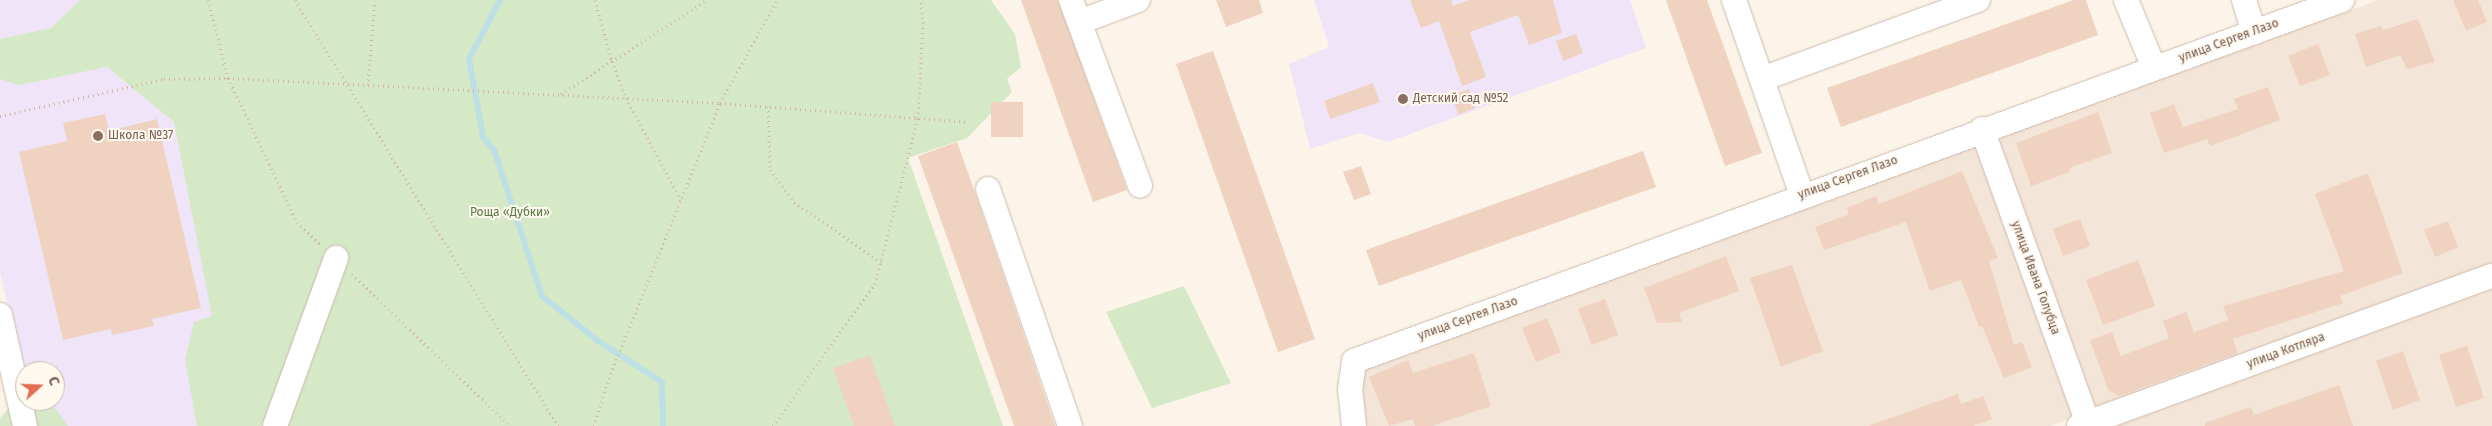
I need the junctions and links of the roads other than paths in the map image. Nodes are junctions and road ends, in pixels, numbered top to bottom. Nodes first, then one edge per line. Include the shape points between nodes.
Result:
1 (1071, 0) edge
2 (1138, 0) edge
3 (1734, 0) edge
4 (1978, 0) edge
5 (2126, 0) edge
6 (2244, 0) edge
7 (2342, 0) edge
8 (1080, 22) junction
9 (2254, 32) junction
10 (2154, 68) junction
11 (1762, 79) junction
12 (1982, 129) junction
13 (1140, 186) dead end
14 (988, 189) dead end
15 (1802, 195) junction
16 (336, 258) dead end
17 (2492, 276) edge
18 (0, 315) edge
19 (5, 360) edge
20 (2085, 425) edge
21 (25, 426) edge
22 (275, 426) edge
23 (1070, 426) edge
24 (1354, 426) edge

1 - 8 street
2 - 8 street
3 - 11 street
4 - 11 street
5 - 10 street
6 - 9 street
7 - 9 street, улица Сергея Лазо
8 - 13 street
9 - 10 street, улица Сергея Лазо
10 - 12 street, улица Сергея Лазо
11 - 15 street
12 - 15 street, улица Сергея Лазо
12 - 20 street, улица Ивана Голубца
14 - 23 street
15 - 24 street, улица Сергея Лазо via 1354,360 1350,390
16 - 22 street
17 - 20 street, улица Котляра
18 - 19 street
19 - 21 street

